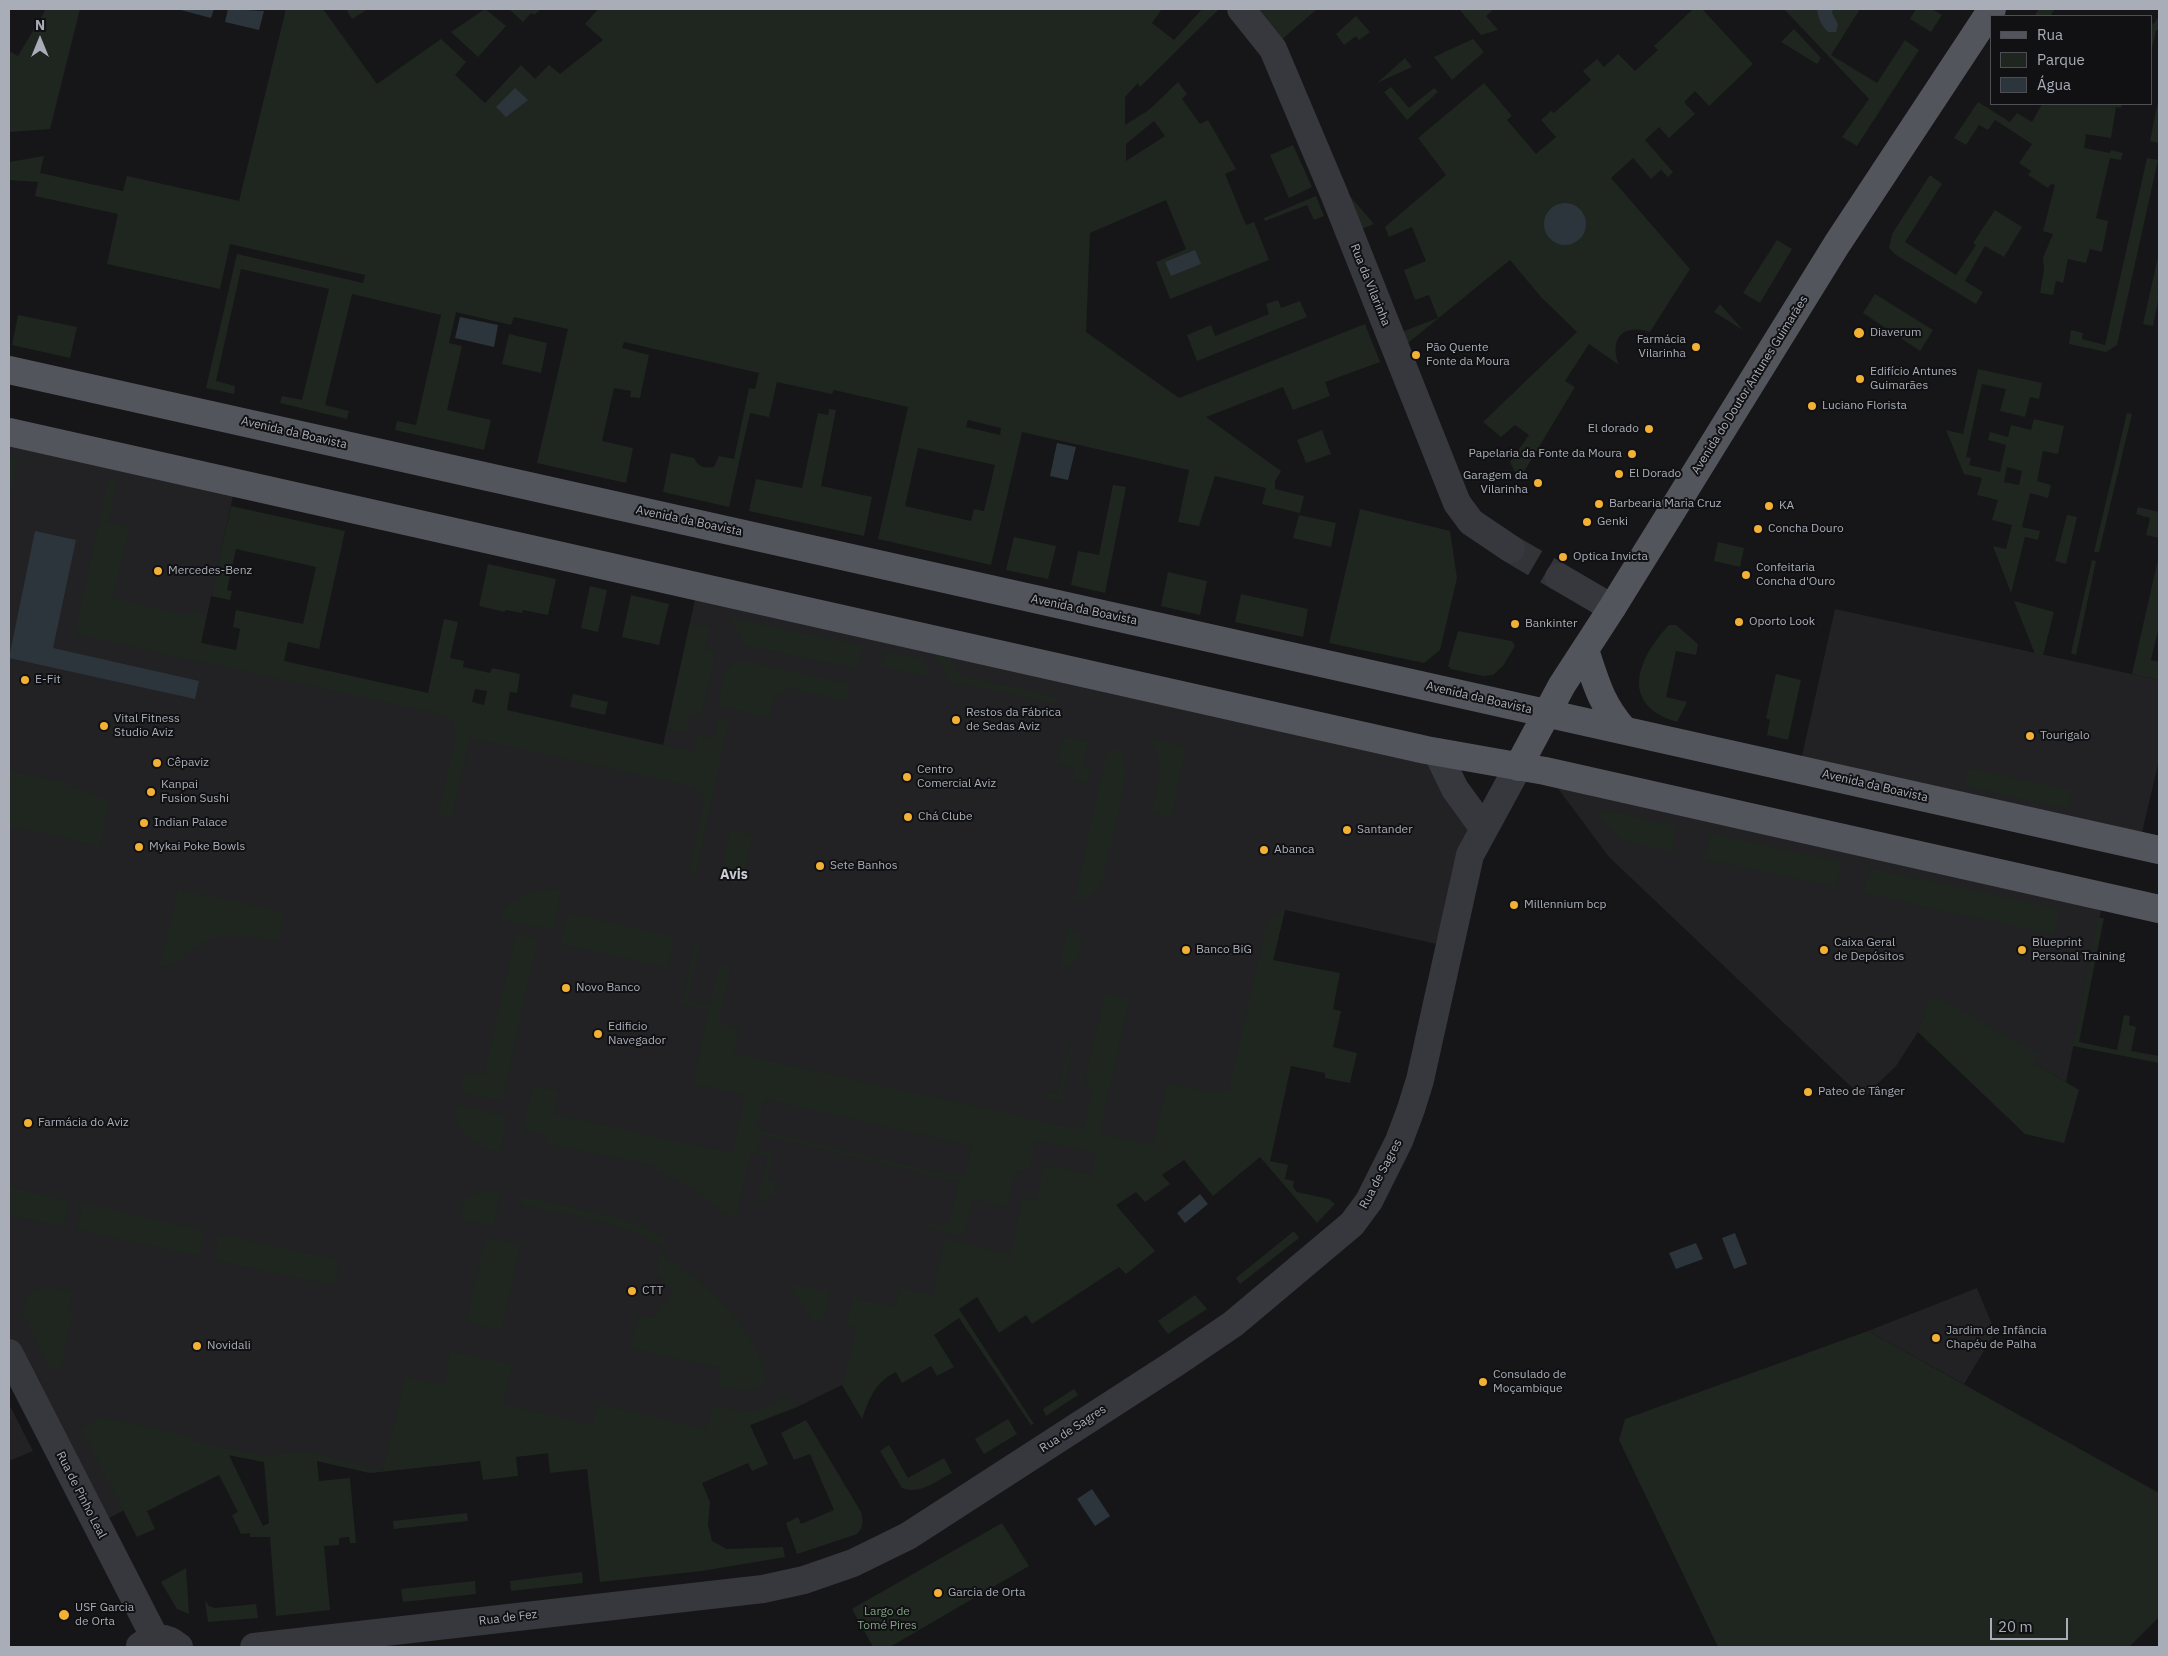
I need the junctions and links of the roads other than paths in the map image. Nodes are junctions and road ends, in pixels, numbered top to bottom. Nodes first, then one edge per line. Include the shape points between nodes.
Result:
1 (1241, 9) edge
2 (1992, 9) edge
3 (9, 370) edge
4 (9, 432) edge
5 (1502, 543) tunnel mouth
6 (1559, 577) tunnel mouth
7 (1612, 608) junction
8 (1584, 650) junction
9 (1546, 713) junction
10 (1624, 730) junction
11 (1437, 752) junction
12 (1518, 766) junction
13 (1484, 829) junction
14 (2159, 850) edge
15 (2159, 909) edge
16 (9, 1352) edge
17 (763, 1589) joint
18 (158, 1644) edge
19 (254, 1647) edge

1 - 5 street, Rua da Vilarinha via 1273,49 1335,196 1447,483 1471,522
2 - 7 main road, Avenida do Doutor Antunes Guimarães via 1837,244
3 - 9 main road, Avenida da Boavista
4 - 11 main road
6 - 7 street
7 - 8 main road, Avenida do Doutor Antunes Guimarães
8 - 9 main road, Avenida do Doutor Antunes Guimarães
8 - 10 main road via 1605,705
9 - 10 main road, Avenida da Boavista
9 - 12 main road, Avenida do Doutor Antunes Guimarães
10 - 14 main road, Avenida da Boavista
11 - 12 main road
11 - 13 street via 1455,789
12 - 13 street, Rua de Sagres
12 - 15 main road
13 - 17 street, Rua de Sagres via 1470,855 1411,1109 1399,1142 1373,1194 1352,1224 1233,1324 908,1536 853,1563 804,1580
16 - 18 street, Rua de Pinho Leal
17 - 19 street, Rua de Fez

